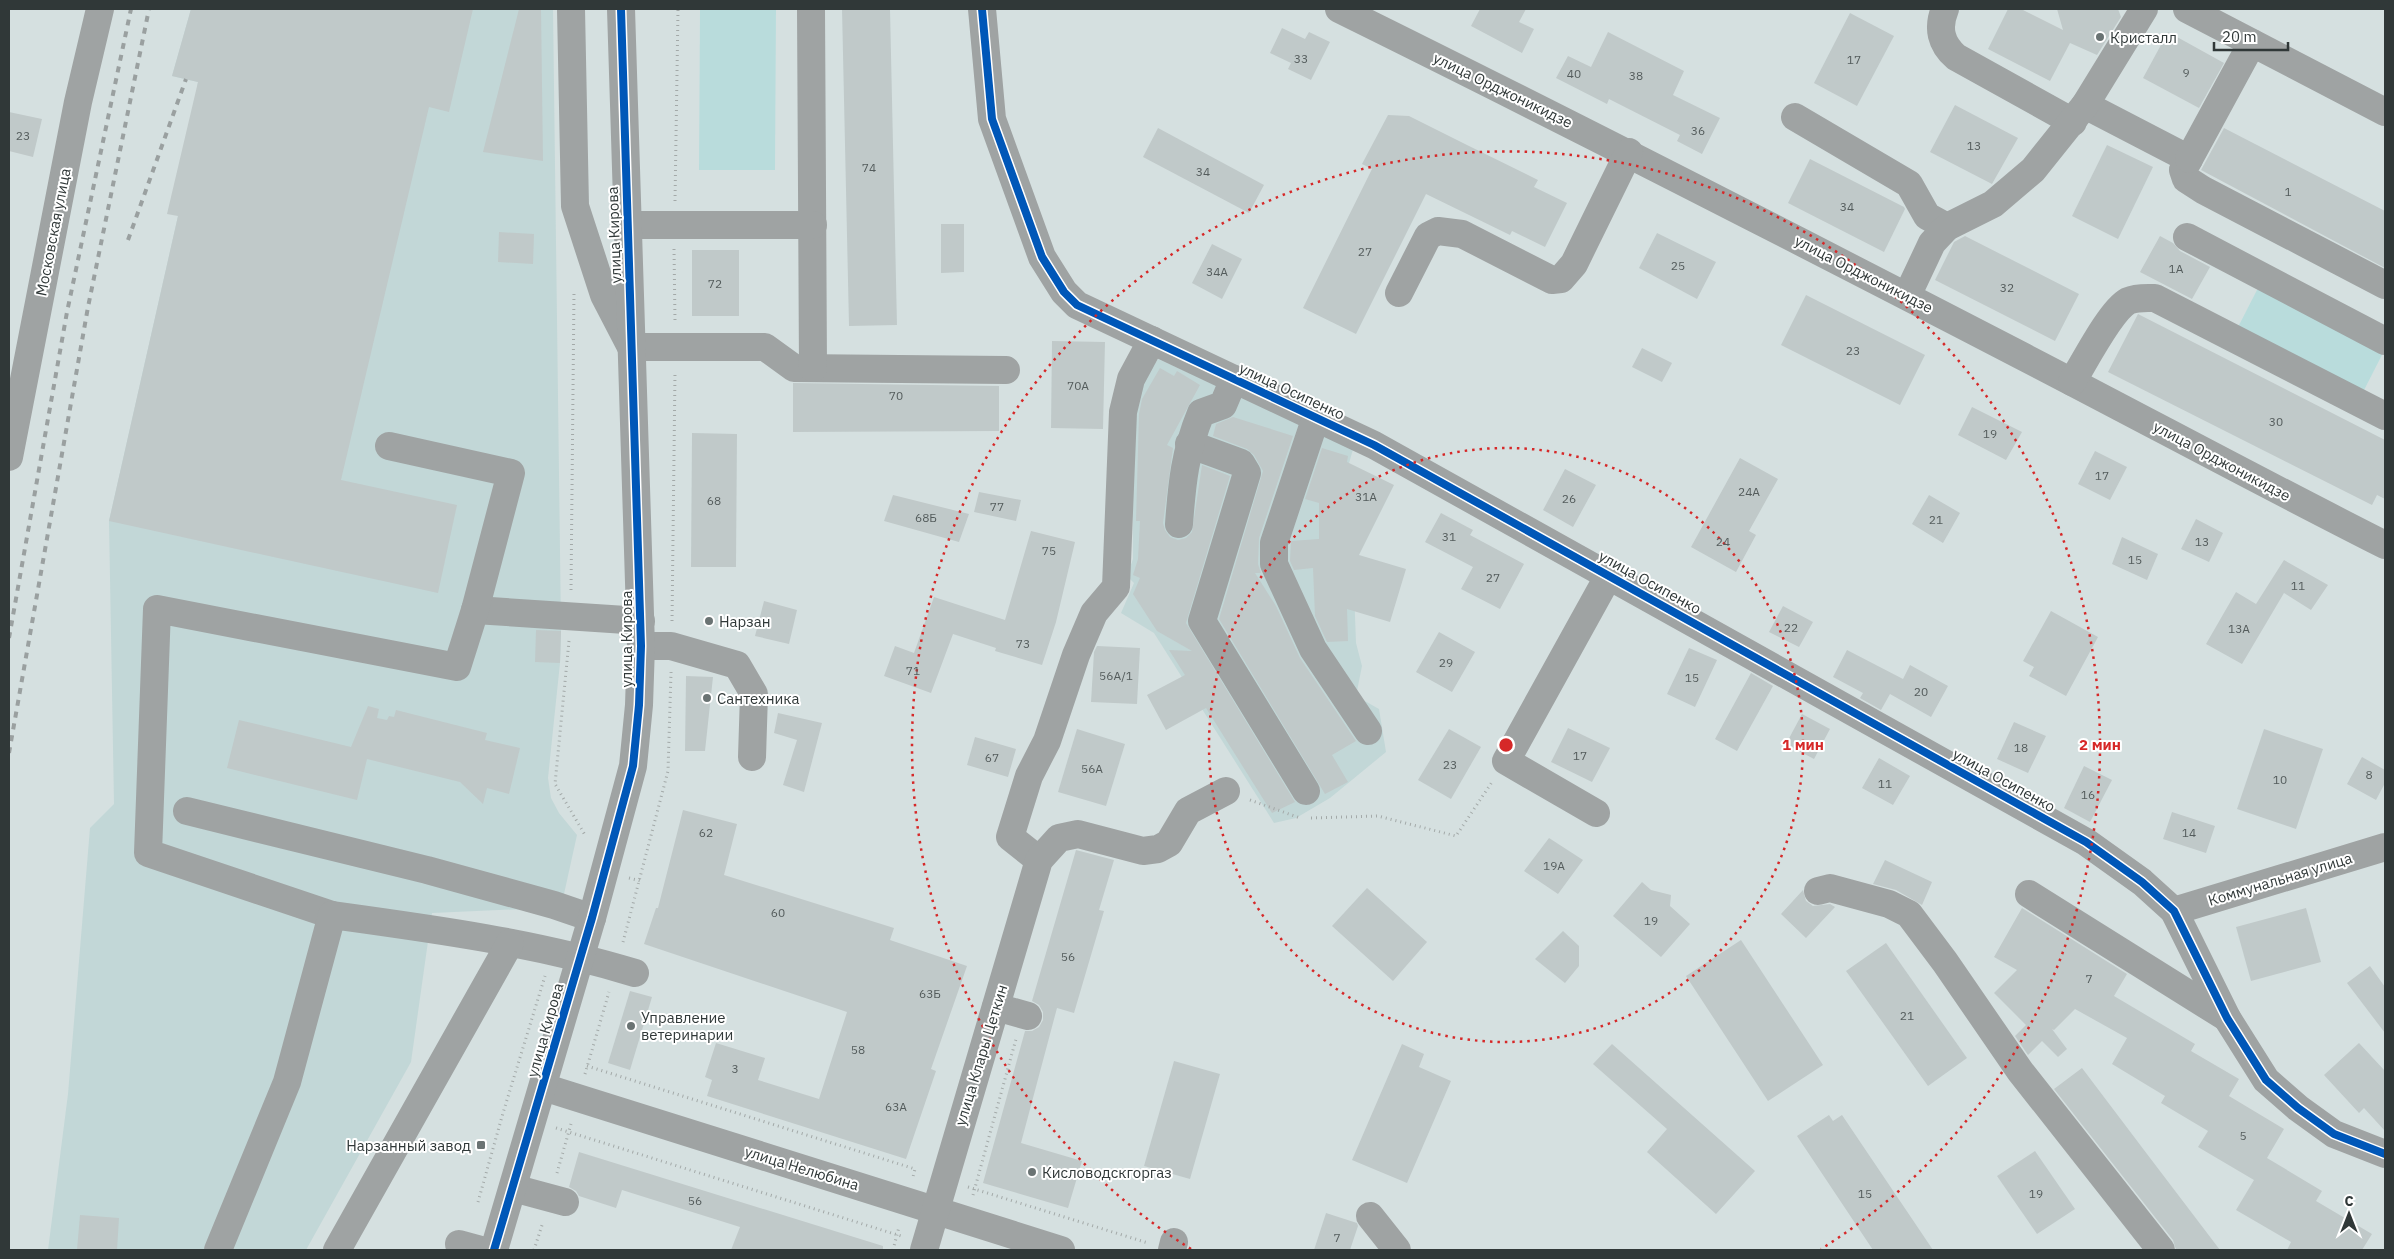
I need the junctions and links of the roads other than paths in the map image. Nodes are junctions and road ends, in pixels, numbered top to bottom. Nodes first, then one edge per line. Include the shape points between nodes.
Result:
1 (100, 9) edge
2 (571, 9) edge
3 (621, 9) edge
4 (811, 9) edge
5 (982, 9) edge
6 (1339, 9) edge
7 (1945, 9) edge
8 (2144, 9) edge
9 (2187, 9) edge
10 (2252, 43) junction
11 (2385, 112) edge
12 (2079, 113) junction
13 (1795, 117) dead end
14 (1629, 152) junction
15 (2189, 159) junction
16 (627, 225) junction
17 (813, 225) junction
18 (1947, 227) junction
19 (2187, 237) dead end
20 (2385, 284) edge
21 (1399, 293) dead end
22 (1906, 296) junction
23 (1152, 340) junction
24 (2385, 341) edge
25 (631, 347) junction
26 (813, 368) junction
27 (1006, 370) dead end
28 (1234, 379) junction
29 (2072, 382) junction
30 (2385, 416) edge
31 (1316, 417) junction
32 (1189, 444) junction
33 (389, 446) dead end
34 (9, 457) edge
35 (1179, 524) dead end
36 (2385, 545) edge
37 (1609, 575) junction
38 (475, 610) junction
39 (641, 633) junction
40 (1368, 731) dead end
41 (752, 756) dead end
42 (1226, 791) road end
43 (1306, 791) dead end
44 (187, 811) dead end
45 (1596, 813) dead end
46 (2385, 847) edge
47 (1040, 860) junction
48 (1818, 891) dead end
49 (2029, 894) dead end
50 (2174, 911) junction
51 (332, 915) junction
52 (592, 918) junction
53 (510, 943) junction
54 (581, 958) junction
55 (636, 973) dead end
56 (996, 1007) junction
57 (1026, 1016) road end
58 (2227, 1018) junction
59 (543, 1087) junction
60 (2385, 1154) edge
61 (513, 1188) junction
62 (564, 1202) dead end
63 (935, 1211) junction
64 (1370, 1216) dead end
65 (925, 1247) edge
66 (218, 1250) edge
67 (337, 1250) edge
68 (494, 1250) edge
69 (1061, 1250) edge
70 (1397, 1250) edge
71 (2161, 1250) edge

1 - 34 street, Московская улица via 78,102
2 - 25 street via 575,206 604,296
3 - 16 street, улица Кирова
4 - 17 street
5 - 23 street, улица Осипенко via 992,118 1042,257 1064,292 1077,305
6 - 14 street, улица Орджоникидзе
7 - 12 street via 1940,27 1942,38 1956,58
8 - 12 street
9 - 10 street
10 - 11 street
10 - 15 street
12 - 15 street
12 - 18 street via 2033,170 2000,198
13 - 18 street via 1909,184 1927,216
14 - 21 street via 1574,264 1561,278 1552,280 1462,234 1438,231 1428,236
14 - 22 street, улица Орджоникидзе
15 - 20 street via 2183,170 2186,179 2203,190
16 - 17 street
16 - 25 street, улица Кирова
17 - 26 street
18 - 22 street via 1932,243
19 - 24 street
22 - 29 street, улица Орджоникидзе
23 - 28 street, улица Осипенко
23 - 47 street via 1131,379 1123,412 1116,587 1094,613 1076,655 1047,741 1029,776 1010,837
25 - 26 street via 766,347 794,368
25 - 39 street, улица Кирова
26 - 27 street
28 - 31 street, улица Осипенко
28 - 32 street via 1222,405 1201,413
29 - 30 street via 2112,316 2126,302 2155,298
29 - 36 street, улица Орджоникидзе
31 - 37 street, улица Осипенко via 1374,445
31 - 40 street via 1274,543 1274,564 1313,648
32 - 35 street
32 - 43 street via 1241,463 1247,473 1202,621
33 - 38 street via 511,473
37 - 45 street, улица Осипенко via 1506,761
37 - 50 street, улица Осипенко via 2086,842 2142,882
38 - 39 street via 570,617
38 - 51 street via 457,667 157,609 148,854
39 - 41 street via 671,646 737,665 754,694
39 - 52 street, улица Кирова via 633,766
42 - 47 street via 1188,811 1170,843 1158,849 1143,851 1078,834 1060,838
44 - 52 street via 427,870
46 - 50 street, Коммунальная улица
47 - 56 street, улица Клары Цеткин
48 - 71 street via 1830,888 1889,904 1909,914 2020,1071
49 - 58 street
50 - 58 street, улица Осипенко
51 - 53 street
51 - 66 street via 287,1082
52 - 54 street, улица Кирова
53 - 54 street
53 - 67 street
54 - 55 street
54 - 59 street, улица Кирова
56 - 57 street
56 - 63 street, улица Клары Цеткин
58 - 60 street, улица Осипенко via 2266,1080 2298,1108 2334,1134
59 - 61 street, улица Кирова
59 - 63 street, улица Нелюбина
61 - 62 street
61 - 68 street, улица Кирова
63 - 65 street, улица Клары Цеткин
63 - 69 street, улица Нелюбина
64 - 70 street

